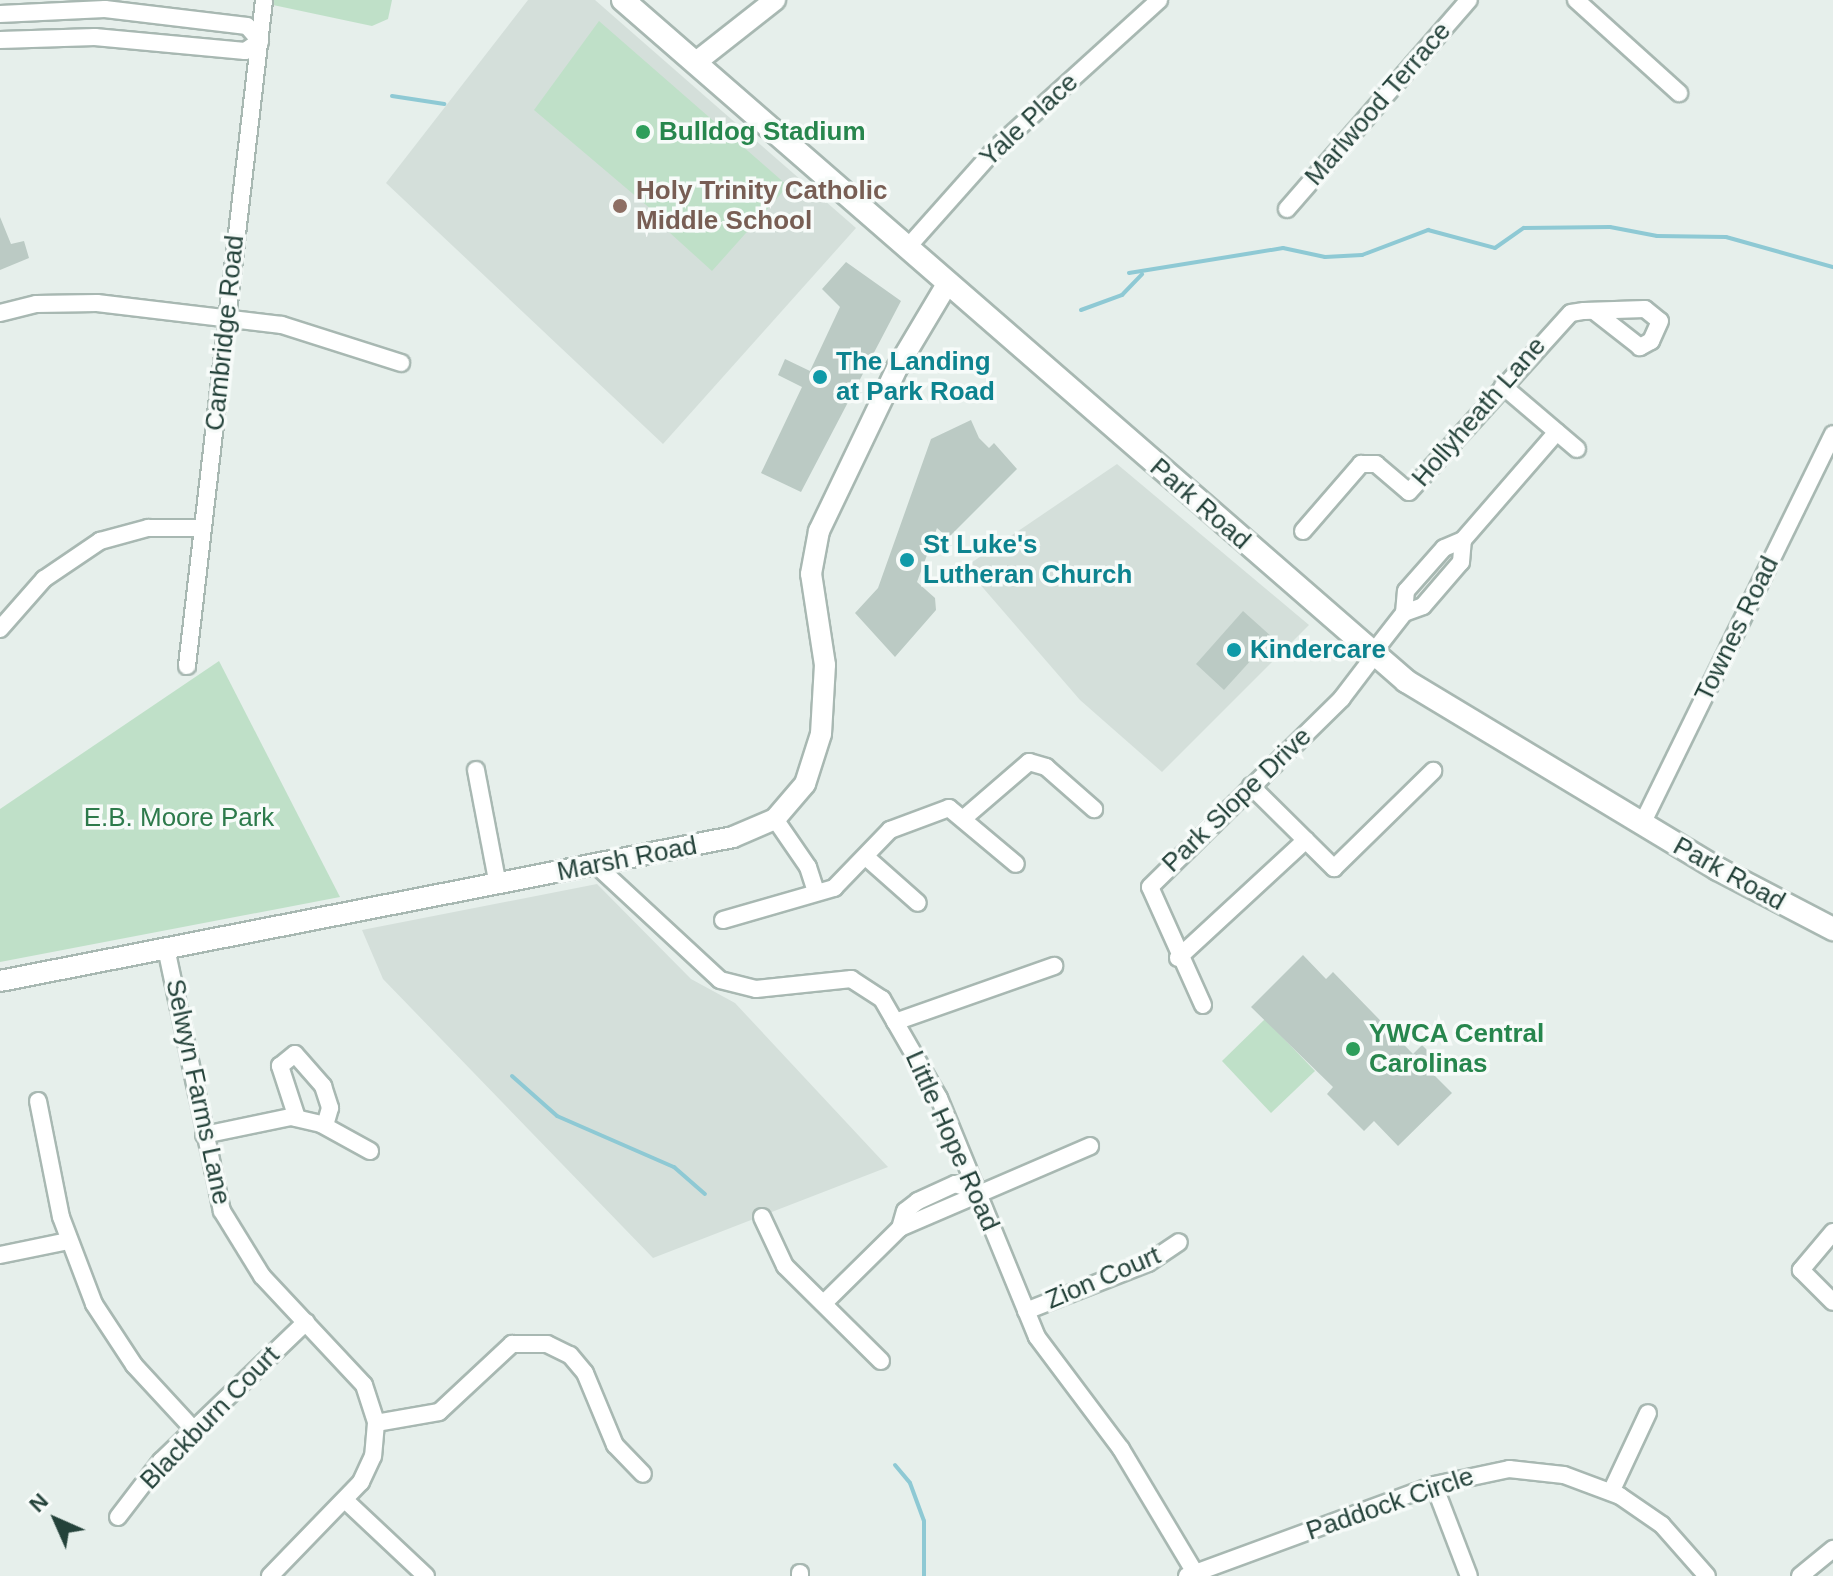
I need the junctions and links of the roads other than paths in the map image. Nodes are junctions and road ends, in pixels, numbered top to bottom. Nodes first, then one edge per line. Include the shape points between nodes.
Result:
1 (264, 0) edge
2 (623, 0) edge
3 (775, 0) edge
4 (1159, 0) edge
5 (1469, 0) edge
6 (1576, 0) edge
7 (0, 14) edge
8 (0, 40) edge
9 (260, 41) junction
10 (695, 63) junction
11 (1679, 93) dead end
12 (1287, 209) dead end
13 (907, 248) junction
14 (943, 280) junction
15 (1594, 311) dead end
16 (0, 313) edge
17 (226, 318) junction
18 (401, 363) dead end
19 (1503, 386) junction
20 (1557, 432) junction
21 (1833, 434) edge
22 (1577, 449) dead end
23 (203, 528) junction
24 (1303, 531) dead end
25 (0, 629) edge
26 (1373, 655) junction
27 (187, 666) dead end
28 (476, 770) dead end
29 (1433, 771) dead end
30 (1251, 786) junction
31 (1094, 809) dead end
32 (964, 818) junction
33 (775, 819) junction
34 (1642, 824) junction
35 (1306, 840) junction
36 (866, 857) junction
37 (1016, 864) dead end
38 (596, 865) junction
39 (498, 885) junction
40 (816, 892) junction
41 (918, 903) dead end
42 (723, 920) dead end
43 (1833, 929) edge
44 (166, 948) junction
45 (1178, 958) junction
46 (1054, 966) dead end
47 (0, 981) edge
48 (1203, 1005) dead end
49 (895, 1022) junction
50 (38, 1101) dead end
51 (297, 1118) junction
52 (325, 1125) junction
53 (204, 1135) junction
54 (1090, 1146) dead end
55 (370, 1151) dead end
56 (978, 1191) junction
57 (762, 1217) dead end
58 (1833, 1232) edge
59 (68, 1241) junction
60 (1179, 1242) dead end
61 (0, 1255) edge
62 (1833, 1302) edge
63 (824, 1303) junction
64 (1026, 1311) junction
65 (306, 1322) junction
66 (881, 1361) dead end
67 (1648, 1413) dead end
68 (376, 1423) junction
69 (193, 1429) junction
70 (643, 1474) dead end
71 (1434, 1485) junction
72 (1611, 1492) junction
73 (345, 1500) junction
74 (118, 1517) dead end
75 (1833, 1549) edge
76 (1193, 1575) edge
77 (270, 1576) edge
78 (426, 1576) edge
79 (1469, 1576) edge
80 (1707, 1576) edge
81 (1800, 1576) edge

1 - 9 street, Cambridge Road
2 - 10 main road, Park Road
3 - 10 street
4 - 13 street, Yale Place via 996,148
5 - 12 street, Marlwood Terrace
6 - 11 street
7 - 9 street via 105,9 247,26
8 - 9 street via 95,37 245,51
9 - 17 street, Cambridge Road
10 - 13 main road, Park Road
13 - 14 main road, Park Road
14 - 26 main road, Park Road
14 - 33 street, Marsh Road via 813,552 812,596 825,665 821,734 805,784
15 - 19 street, Hollyheath Lane via 1571,313 1557,323
16 - 17 street via 66,302
17 - 18 street via 313,332
17 - 23 street, Cambridge Road
19 - 20 street
19 - 24 street, Hollyheath Lane via 1409,492 1376,464 1361,464
20 - 22 street
20 - 26 street, Park Slope Drive via 1463,540 1444,548 1406,591 1404,613
21 - 34 street, Townes Road
23 - 25 street via 148,528 100,541 44,579
23 - 27 street, Cambridge Road
26 - 30 street, Park Slope Drive via 1342,698
26 - 34 main road, Park Road via 1448,710
28 - 39 street
29 - 35 street via 1334,868
30 - 35 street
30 - 45 street, Park Slope Drive via 1150,887
31 - 32 street via 1035,761 1021,765
32 - 36 street via 949,808 897,827
32 - 37 street
33 - 38 street, Marsh Road via 733,837
33 - 40 street via 808,867
34 - 43 main road, Park Road
35 - 45 street
36 - 40 street via 834,888
36 - 41 street
38 - 39 street, Marsh Road
38 - 49 street, Little Hope Road via 720,980 756,989 851,979 871,989
39 - 44 street, Marsh Road
40 - 42 street
44 - 47 street, Marsh Road
44 - 53 street, Selwyn Farms Lane
45 - 48 street, Park Slope Drive
46 - 49 street
49 - 56 street, Little Hope Road via 939,1098
50 - 59 street
51 - 52 street
51 - 52 street via 280,1066 295,1054 323,1086 330,1108
51 - 53 street
52 - 55 street
53 - 65 street, Selwyn Farms Lane via 213,1183 235,1237
54 - 56 street
56 - 63 street via 955,1184 918,1201 905,1211 900,1228
56 - 64 street, Little Hope Road
57 - 63 street via 785,1266
58 - 62 street via 1801,1270
59 - 61 street
59 - 69 street via 113,1336
60 - 64 street, Zion Court via 1148,1263
63 - 66 street
64 - 76 street, Little Hope Road via 1052,1362 1121,1449
65 - 68 street, Selwyn Farms Lane via 364,1385
65 - 69 street, Blackburn Court
67 - 72 street
68 - 70 street via 439,1412 512,1344 547,1344 570,1355 585,1373 615,1445
68 - 73 street, Selwyn Farms Lane via 366,1474
69 - 74 street, Blackburn Court
71 - 72 street, Paddock Circle via 1522,1470
71 - 76 street, Paddock Circle
71 - 79 street
72 - 80 street, Paddock Circle via 1662,1525
73 - 77 street, Selwyn Farms Lane
73 - 78 street
75 - 81 street

